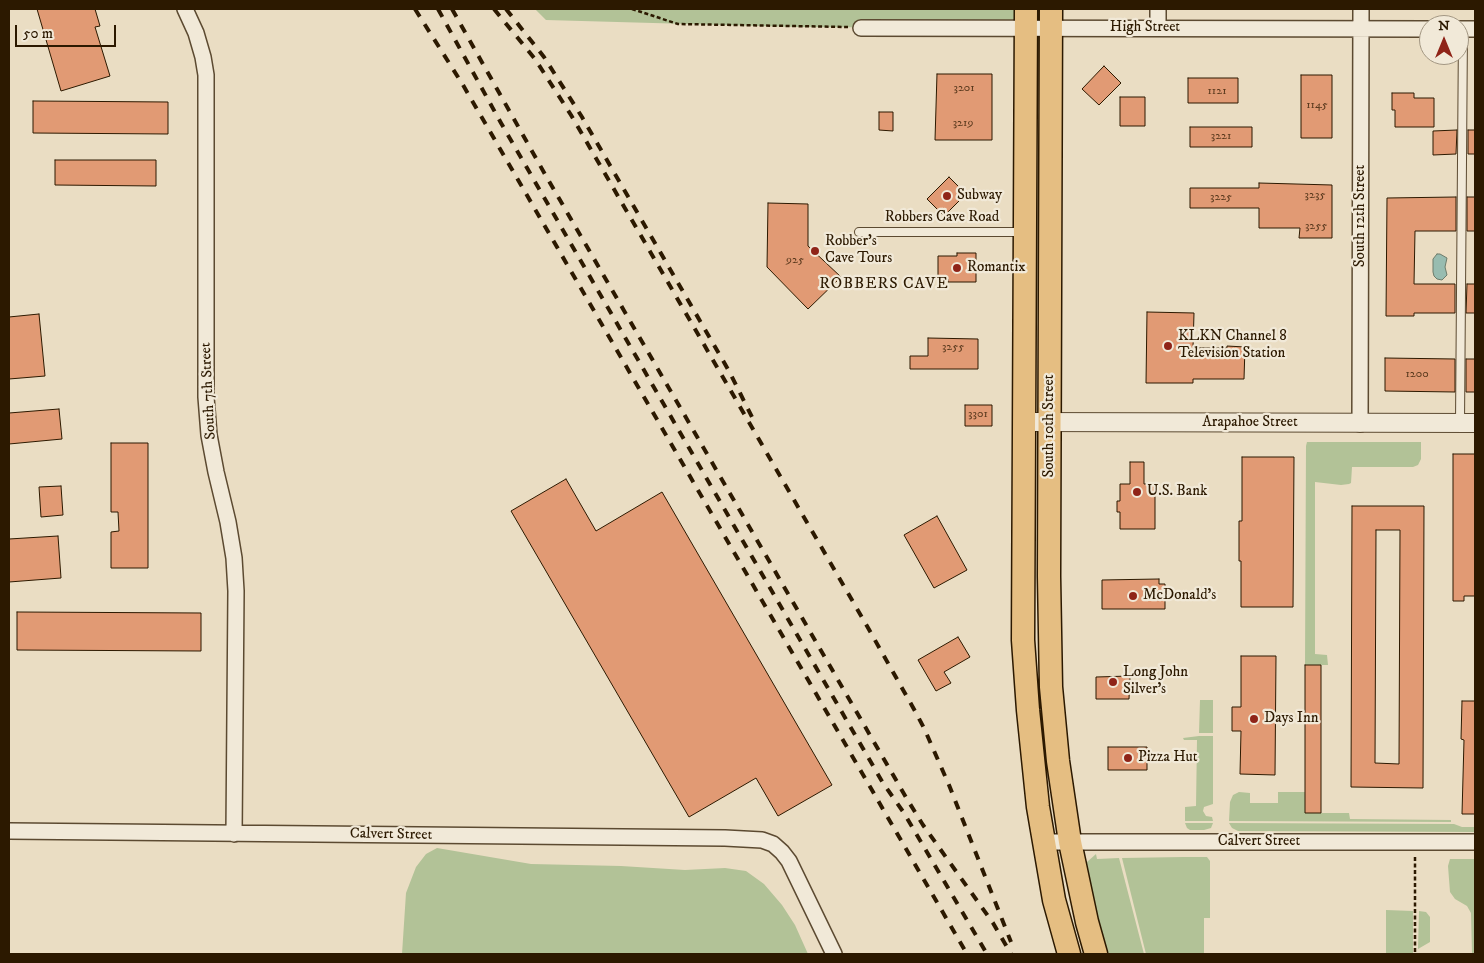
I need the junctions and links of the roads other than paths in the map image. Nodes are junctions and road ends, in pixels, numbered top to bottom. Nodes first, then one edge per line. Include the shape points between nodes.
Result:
1 (185, 9) edge
2 (1158, 9) edge
3 (1361, 9) edge
4 (1026, 18) edge
5 (1051, 18) edge
6 (861, 28) road end
7 (1158, 28) junction
8 (1361, 28) junction
9 (1419, 29) edge
10 (1466, 65) edge
11 (860, 232) dead end
12 (1025, 232) junction
13 (1024, 422) junction
14 (1050, 422) junction
15 (1468, 423) edge
16 (1360, 424) junction
17 (9, 831) edge
18 (234, 834) junction
19 (1043, 842) junction
20 (1070, 842) junction
21 (1475, 842) edge
22 (834, 954) edge
23 (1069, 954) edge
24 (1096, 954) edge

1 - 18 street, South 7th Street via 196,32 206,82 206,397 209,435 234,558
2 - 7 street
3 - 8 street, South 12th Street
4 - 5 street, High Street
4 - 6 street, High Street
4 - 12 main road, South 10th Street
5 - 7 street, High Street
5 - 14 main road, South 10th Street
7 - 8 street, High Street
8 - 9 street, High Street
8 - 16 street, South 12th Street
10 - 15 lane
11 - 12 lane, Robbers Cave Road
12 - 13 main road, South 10th Street
13 - 14 street, Arapahoe Street
13 - 19 main road, South 10th Street via 1023,640 1032,760
14 - 16 street, Arapahoe Street
14 - 20 main road, South 10th Street via 1051,687
15 - 16 street, Arapahoe Street
17 - 18 street, Calvert Street
18 - 22 street, Calvert Street via 762,840 773,844 789,861
19 - 20 street, Calvert Street
19 - 23 main road, South 10th Street
20 - 21 street, Calvert Street
20 - 24 main road, South 10th Street

